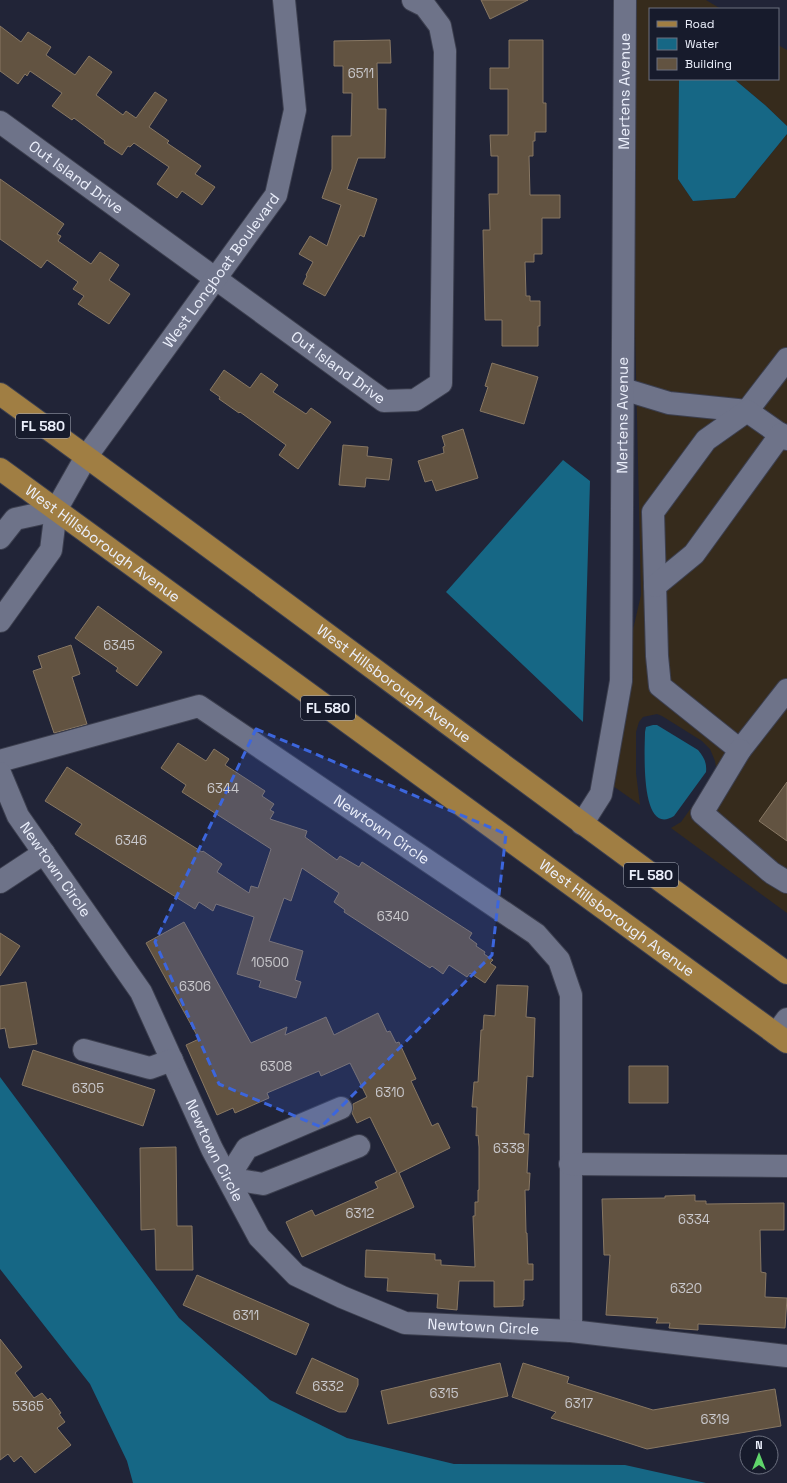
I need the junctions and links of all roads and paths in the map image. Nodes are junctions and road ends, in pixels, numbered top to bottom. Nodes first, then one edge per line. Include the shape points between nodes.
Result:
1 (284, 0) edge
2 (413, 0) edge
3 (625, 0) edge
4 (0, 122) edge
5 (215, 278) junction
6 (787, 358) edge
7 (623, 388) junction
8 (0, 394) edge
9 (747, 411) junction
10 (784, 437) edge
11 (86, 457) junction
12 (0, 469) edge
13 (56, 510) junction
14 (0, 538) edge
15 (655, 586) junction
16 (0, 621) edge
17 (787, 690) edge
18 (740, 750) junction
19 (0, 761) edge
20 (0, 773) edge
21 (582, 824) junction
22 (44, 853) junction
23 (0, 882) edge
24 (787, 882) edge
25 (787, 973) edge
26 (783, 1031) edge
27 (84, 1050) dead end
28 (172, 1060) junction
29 (341, 1108) dead end
30 (359, 1146) dead end
31 (570, 1164) junction
32 (787, 1166) edge
33 (228, 1178) junction
34 (571, 1331) junction
35 (787, 1356) edge

1 - 5 street, West Longboat Boulevard via 295,110 276,195
2 - 5 street, Out Island Drive via 425,6 440,26 445,51 441,383 415,400 384,401
3 - 7 street, Mertens Avenue
4 - 5 street, Out Island Drive
5 - 11 street, West Longboat Boulevard
6 - 9 street
7 - 9 street via 669,403
7 - 21 street, Mertens Avenue via 621,681 601,794
8 - 11 main road, West Hillsborough Avenue / FL 580
9 - 10 street
9 - 15 street via 706,440 653,512
10 - 15 street via 694,554
11 - 13 street, West Longboat Boulevard
11 - 21 main road, West Hillsborough Avenue / FL 580
12 - 13 main road, West Hillsborough Avenue / FL 580
13 - 14 street via 15,518
13 - 16 street, West Longboat Boulevard via 51,550
13 - 26 main road, West Hillsborough Avenue / FL 580
15 - 18 street via 660,686
17 - 18 street
18 - 24 street via 702,813 772,873
19 - 31 street, Newtown Circle via 199,706 536,934 559,960 571,995
20 - 22 street, Newtown Circle via 18,816
21 - 25 main road, West Hillsborough Avenue / FL 580
22 - 23 street
22 - 28 street, Newtown Circle via 141,992
27 - 28 street via 150,1068
28 - 33 street, Newtown Circle via 212,1149
29 - 33 street via 247,1148
30 - 33 street via 263,1184
31 - 32 street
31 - 34 street, Newtown Circle
33 - 34 street, Newtown Circle via 259,1237 296,1275 342,1297 405,1323
34 - 35 street, Newtown Circle

